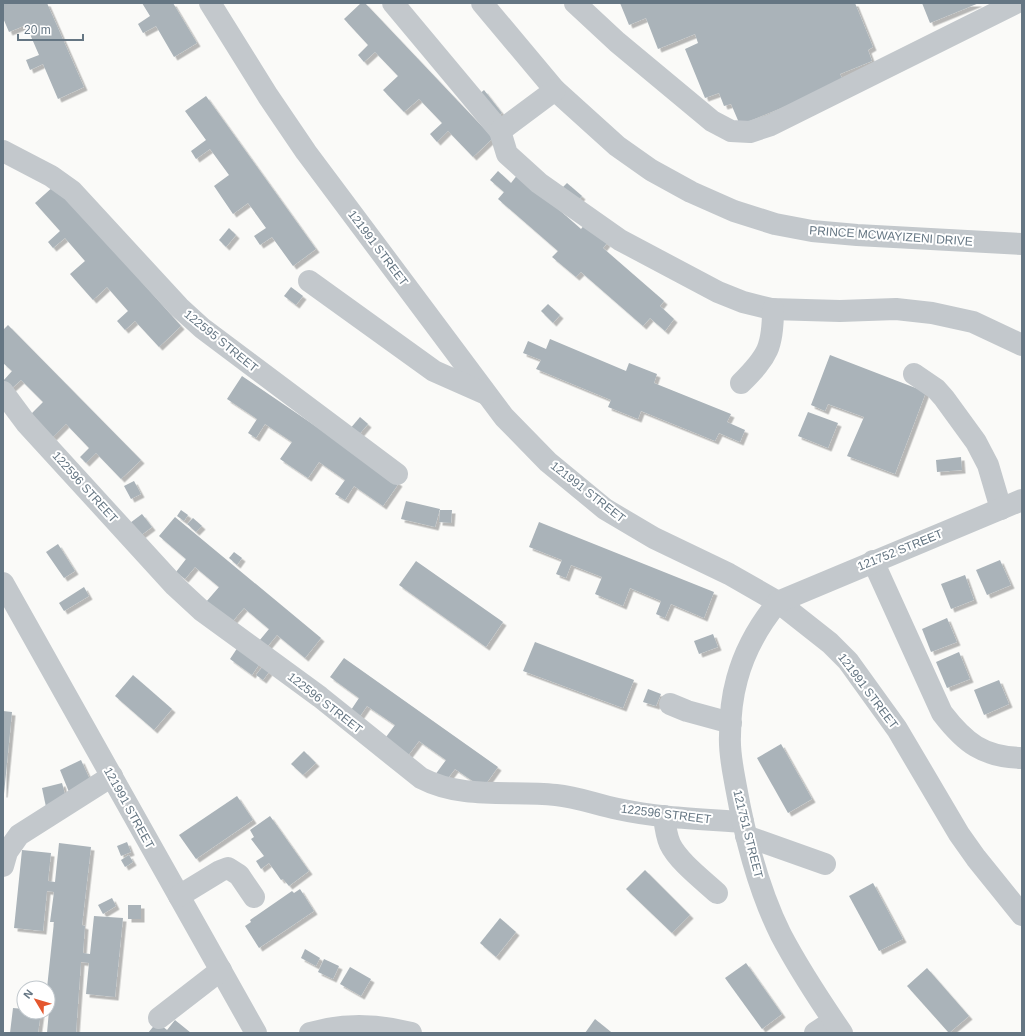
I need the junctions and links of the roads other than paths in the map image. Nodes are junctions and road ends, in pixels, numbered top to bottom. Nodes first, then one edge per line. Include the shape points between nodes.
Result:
1 (210, 3) edge
2 (393, 3) edge
3 (482, 3) edge
4 (575, 3) edge
5 (1016, 3) edge
6 (555, 90) junction
7 (500, 131) junction
8 (3, 151) edge
9 (1022, 244) edge
10 (309, 280) dead end
11 (773, 309) junction
12 (1022, 345) edge
13 (914, 374) dead end
14 (741, 383) dead end
15 (3, 392) edge
16 (486, 394) junction
17 (396, 474) dead end
18 (1022, 500) edge
19 (1001, 509) junction
20 (872, 561) junction
21 (3, 583) edge
22 (778, 602) junction
23 (670, 704) dead end
24 (731, 723) junction
25 (1022, 758) edge
26 (112, 776) junction
27 (664, 816) junction
28 (744, 829) junction
29 (826, 864) dead end
30 (3, 866) edge
31 (717, 893) dead end
32 (179, 896) junction
33 (254, 897) dead end
34 (1022, 915) edge
35 (221, 970) junction
36 (159, 1018) dead end
37 (838, 1027) edge
38 (256, 1033) edge
39 (310, 1033) edge
40 (411, 1033) edge
41 (815, 1033) edge

1 - 16 street, 121991 STREET via 306,152
2 - 7 street
3 - 6 street, PRINCE MCWAYIZENI DRIVE
4 - 5 street via 617,42 712,121 731,131 750,132 771,125
6 - 7 street
6 - 9 street, PRINCE MCWAYIZENI DRIVE via 616,146 651,170 691,192 734,211 775,224 812,231
7 - 11 street via 505,151 512,160 620,240 718,292 743,302
8 - 17 street, 122595 STREET via 65,186 202,328
10 - 16 street via 434,371
11 - 12 street via 914,310 973,322
11 - 14 street via 769,349 762,361
13 - 19 street via 936,389 976,442 988,465
15 - 27 street, 122596 STREET via 26,423 175,586 201,610 320,697 421,778 457,791 558,795 618,809
16 - 22 street, 121991 STREET via 517,432 548,462 605,509 654,538 729,574
18 - 19 street, 121752 STREET
19 - 20 street, 121752 STREET
20 - 22 street, 121752 STREET
20 - 25 street via 942,713 957,733 964,740 993,754
21 - 26 street, 121991 STREET
22 - 24 street, 121751 STREET via 760,624 743,659 737,679
22 - 34 street, 121991 STREET via 830,643 848,661 897,729 976,858
23 - 24 street
24 - 28 street, 121751 STREET via 731,758
26 - 30 street via 20,835 7,852
26 - 32 street, 121991 STREET
27 - 28 street, 122596 STREET
27 - 31 street via 672,847
28 - 29 street, 122596 STREET
28 - 37 street, 121751 STREET via 760,883 781,933 805,978
32 - 33 street via 228,868 239,876
32 - 35 street, 121991 STREET
35 - 36 street
35 - 38 street, 121991 STREET
37 - 41 street
39 - 40 street via 357,1025 388,1027

